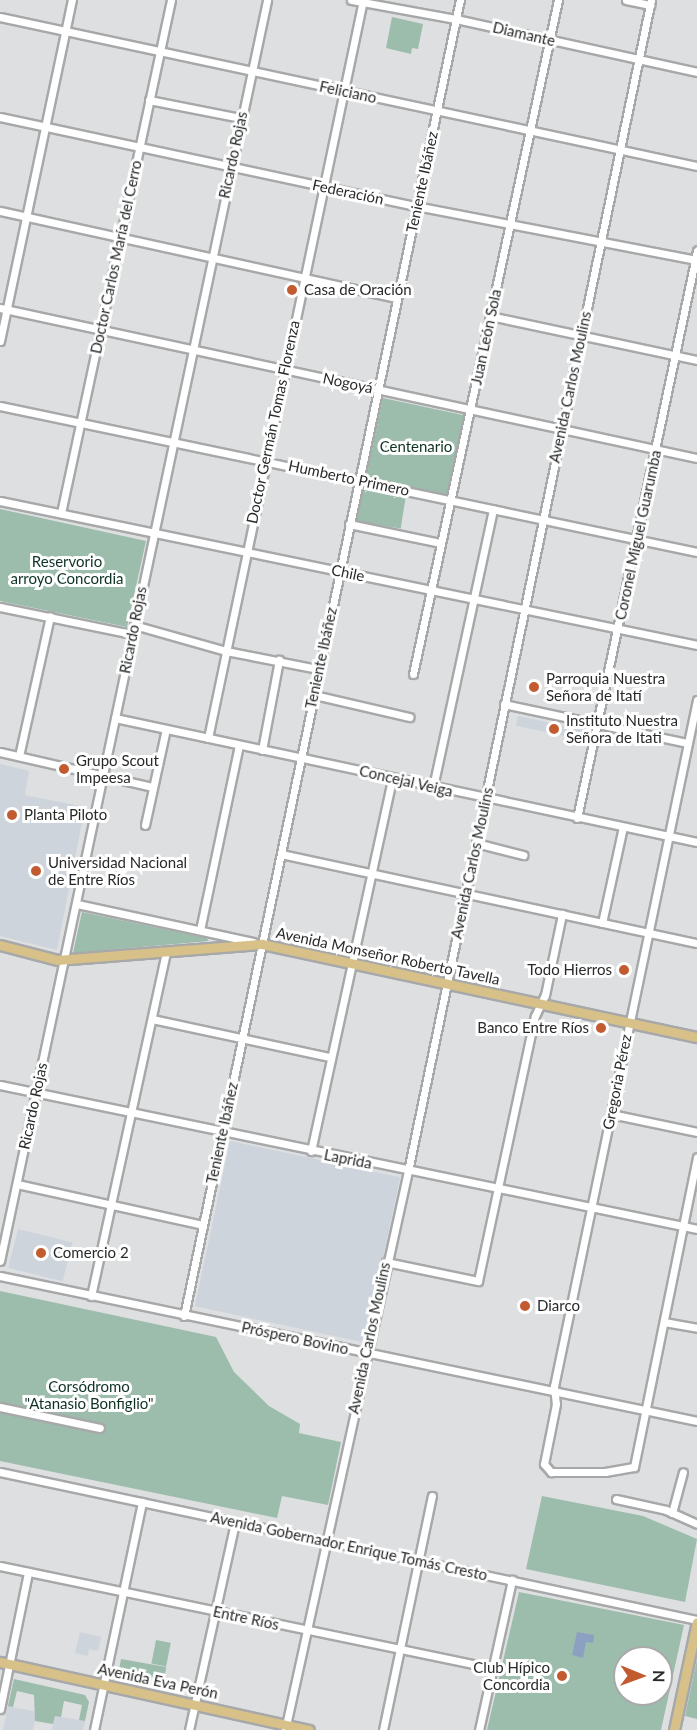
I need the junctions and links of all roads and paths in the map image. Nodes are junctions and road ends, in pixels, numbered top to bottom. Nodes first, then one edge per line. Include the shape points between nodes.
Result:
1 (72, 0) edge
2 (171, 0) edge
3 (267, 0) edge
4 (351, 0) edge
5 (460, 0) edge
6 (558, 0) edge
7 (626, 0) edge
8 (362, 1) edge
9 (650, 2) edge
10 (0, 17) edge
11 (456, 19) junction
12 (65, 31) junction
13 (550, 40) junction
14 (160, 51) junction
15 (638, 59) junction
16 (251, 71) junction
17 (697, 72) edge
18 (343, 91) junction
19 (149, 100) junction
20 (437, 111) junction
21 (0, 117) edge
22 (241, 118) junction
23 (46, 127) junction
24 (530, 131) junction
25 (139, 147) junction
26 (620, 150) junction
27 (231, 166) junction
28 (697, 166) edge
29 (323, 186) junction
30 (417, 206) junction
31 (0, 211) edge
32 (27, 217) junction
33 (512, 222) junction
34 (120, 237) junction
35 (602, 239) junction
36 (697, 251) edge
37 (211, 257) junction
38 (696, 259) edge
39 (304, 277) junction
40 (397, 298) junction
41 (3, 308) edge
42 (490, 316) junction
43 (100, 329) junction
44 (581, 336) junction
45 (0, 341) edge
46 (191, 349) junction
47 (675, 355) junction
48 (697, 360) edge
49 (284, 369) junction
50 (377, 389) junction
51 (0, 406) edge
52 (470, 410) junction
53 (80, 422) junction
54 (561, 429) junction
55 (171, 441) junction
56 (656, 449) junction
57 (697, 458) edge
58 (265, 461) junction
59 (358, 480) junction
60 (450, 500) junction
61 (0, 501) edge
62 (493, 508) junction
63 (61, 513) junction
64 (542, 519) junction
65 (349, 524) junction
66 (153, 532) junction
67 (637, 539) junction
68 (441, 543) junction
69 (246, 551) junction
70 (697, 552) edge
71 (339, 571) junction
72 (432, 591) junction
73 (474, 600) junction
74 (0, 607) edge
75 (524, 610) junction
76 (50, 616) junction
77 (134, 625) junction
78 (618, 629) junction
79 (132, 634) junction
80 (697, 645) edge
81 (226, 651) junction
82 (279, 660) junction
83 (318, 669) junction
84 (413, 674) dead end
85 (314, 695) junction
86 (697, 700) edge
87 (504, 704) junction
88 (409, 717) dead end
89 (115, 718) junction
90 (598, 723) junction
91 (166, 729) junction
92 (208, 738) junction
93 (688, 742) junction
94 (239, 745) junction
95 (262, 750) junction
96 (0, 752) edge
97 (19, 756) junction
98 (300, 758) junction
99 (103, 777) junction
100 (392, 778) junction
101 (153, 787) junction
102 (433, 787) junction
103 (485, 799) junction
104 (577, 818) junction
105 (145, 825) dead end
106 (623, 827) junction
107 (667, 836) junction
108 (697, 842) edge
109 (476, 843) junction
110 (281, 854) junction
111 (523, 855) dead end
112 (369, 873) junction
113 (465, 894) junction
114 (77, 904) junction
115 (562, 914) junction
116 (602, 923) junction
117 (200, 930) junction
118 (648, 933) junction
119 (697, 943) edge
120 (262, 944) junction
121 (0, 945) edge
122 (166, 952) junction
123 (65, 959) junction
124 (350, 963) junction
125 (447, 985) junction
126 (540, 1004) junction
127 (152, 1019) junction
128 (629, 1022) junction
129 (697, 1037) edge
130 (242, 1038) junction
131 (330, 1057) junction
132 (0, 1085) edge
133 (36, 1092) junction
134 (130, 1113) junction
135 (611, 1114) junction
136 (222, 1132) junction
137 (697, 1132) edge
138 (311, 1151) junction
139 (697, 1157) edge
140 (408, 1171) junction
141 (17, 1184) junction
142 (498, 1189) junction
143 (110, 1204) junction
144 (591, 1209) junction
145 (203, 1224) junction
146 (683, 1226) junction
147 (697, 1229) edge
148 (0, 1261) edge
149 (386, 1262) junction
150 (0, 1276) edge
151 (91, 1296) junction
152 (184, 1316) junction
153 (664, 1322) junction
154 (697, 1328) edge
155 (366, 1353) junction
156 (555, 1392) junction
157 (0, 1407) edge
158 (646, 1410) junction
159 (697, 1421) edge
160 (100, 1428) dead end
161 (0, 1472) edge
162 (683, 1472) dead end
163 (432, 1496) dead end
164 (616, 1499) dead end
165 (142, 1502) junction
166 (672, 1513) junction
167 (235, 1521) junction
168 (697, 1524) edge
169 (324, 1540) junction
170 (419, 1561) junction
171 (0, 1566) edge
172 (28, 1572) junction
173 (512, 1580) junction
174 (122, 1592) junction
175 (214, 1612) junction
176 (697, 1621) edge
177 (305, 1631) junction
178 (401, 1650) junction
179 (4, 1663) edge
180 (492, 1668) junction
181 (104, 1685) junction
182 (194, 1704) junction
183 (0, 1709) edge
184 (285, 1727) edge
185 (94, 1730) edge
186 (189, 1730) edge
187 (309, 1730) edge
188 (383, 1730) edge
189 (479, 1730) edge
190 (674, 1730) edge

1 - 12 street
2 - 14 street, Doctor Carlos María del Cerro
3 - 16 street, Ricardo Rojas
4 - 8 street, Diamante
5 - 11 street, Teniente Ibáñez
6 - 13 street, Juan León Sola
7 - 9 street
8 - 11 street, Diamante
8 - 18 street, Doctor Germán Tomas Florenza
9 - 15 street, Avenida Carlos Moulins
10 - 12 street, Feliciano
11 - 13 street, Diamante
11 - 20 street, Teniente Ibáñez
12 - 14 street, Feliciano
12 - 23 street
13 - 15 street, Diamante
13 - 24 street, Juan León Sola
14 - 16 street, Feliciano
14 - 19 street, Doctor Carlos María del Cerro
15 - 17 street, Diamante
15 - 26 street, Avenida Carlos Moulins
16 - 18 street, Feliciano
16 - 22 street, Ricardo Rojas
18 - 20 street, Feliciano
18 - 29 street, Doctor Germán Tomas Florenza
19 - 22 street
19 - 25 street, Doctor Carlos María del Cerro
20 - 24 street, Feliciano
20 - 30 street, Teniente Ibáñez
21 - 23 street, Federación
22 - 27 street, Ricardo Rojas
23 - 25 street, Federación
23 - 32 street
24 - 26 street, Feliciano
24 - 33 street, Juan León Sola
25 - 27 street, Federación
25 - 34 street, Doctor Carlos María del Cerro
26 - 28 street, Feliciano
26 - 35 street, Avenida Carlos Moulins
27 - 29 street, Federación
27 - 37 street, Ricardo Rojas
29 - 30 street, Federación
29 - 39 street, Doctor Germán Tomas Florenza
30 - 33 street, Federación
30 - 40 street, Teniente Ibáñez
31 - 32 street
32 - 34 street
32 - 41 street
33 - 35 street, Federación
33 - 42 street, Juan León Sola
34 - 37 street
34 - 43 street, Doctor Carlos María del Cerro
35 - 38 street, Federación
35 - 44 street, Avenida Carlos Moulins
36 - 38 street, Coronel Miguel Guarumba
37 - 39 street
37 - 46 street, Ricardo Rojas
38 - 47 street, Coronel Miguel Guarumba
39 - 40 street
39 - 49 street, Doctor Germán Tomas Florenza
40 - 50 street, Teniente Ibáñez
41 - 43 street, Nogoyá
41 - 45 street
42 - 44 street
42 - 52 street, Juan León Sola
43 - 46 street, Nogoyá
43 - 53 street, Doctor Carlos María del Cerro
44 - 47 street
44 - 54 street, Avenida Carlos Moulins
46 - 49 street, Nogoyá
46 - 55 street, Ricardo Rojas
47 - 48 street
47 - 56 street, Coronel Miguel Guarumba
49 - 50 street, Nogoyá
49 - 58 street, Doctor Germán Tomas Florenza
50 - 52 street, Nogoyá
50 - 59 street, Teniente Ibáñez
51 - 53 street, Humberto Primero
52 - 54 street, Nogoyá
52 - 60 street, Juan León Sola
53 - 55 street, Humberto Primero
53 - 63 street, Doctor Carlos María del Cerro
54 - 56 street, Nogoyá
54 - 64 street, Avenida Carlos Moulins
55 - 58 street, Humberto Primero
55 - 66 street, Ricardo Rojas
56 - 57 street, Nogoyá
56 - 67 street, Coronel Miguel Guarumba
58 - 59 street, Humberto Primero
58 - 69 street, Doctor Germán Tomas Florenza
59 - 60 street, Humberto Primero
59 - 65 street, Teniente Ibáñez
60 - 62 street, Humberto Primero
60 - 68 street, Juan León Sola
61 - 63 street, Chile
62 - 64 street, Humberto Primero
62 - 73 street
63 - 66 street, Chile
64 - 67 street, Humberto Primero
64 - 75 street, Avenida Carlos Moulins
65 - 68 street
65 - 71 street, Teniente Ibáñez
66 - 69 street, Chile
66 - 77 street, Ricardo Rojas
67 - 70 street, Humberto Primero
67 - 78 street, Coronel Miguel Guarumba
68 - 72 street, Juan León Sola
69 - 71 street, Chile
69 - 81 street, Doctor Germán Tomas Florenza
71 - 72 street, Chile
71 - 83 street, Teniente Ibáñez
72 - 73 street, Chile
72 - 84 street, Juan León Sola
73 - 75 street, Chile
73 - 102 street
74 - 76 street
75 - 78 street, Chile
75 - 87 street, Avenida Carlos Moulins
76 - 79 street
76 - 97 street
77 - 79 street, Ricardo Rojas
77 - 81 street
78 - 80 street, Chile
78 - 90 street, Coronel Miguel Guarumba
79 - 89 street, Ricardo Rojas
81 - 82 street
81 - 92 street, Doctor Germán Tomas Florenza
82 - 83 street
82 - 95 street
83 - 85 street, Teniente Ibáñez
85 - 88 street
85 - 98 street, Teniente Ibáñez
86 - 93 street, Gregoria Pérez
87 - 90 street
87 - 103 street, Avenida Carlos Moulins
89 - 91 street, Concejal Veiga
89 - 99 street, Ricardo Rojas
90 - 93 street
90 - 104 street, Coronel Miguel Guarumba
91 - 92 street, Concejal Veiga
91 - 101 street
92 - 94 street, Concejal Veiga
93 - 107 street, Gregoria Pérez
94 - 95 street, Concejal Veiga
94 - 117 street
95 - 98 street, Concejal Veiga
96 - 97 street
97 - 99 street
98 - 100 street, Concejal Veiga
98 - 110 street, Teniente Ibáñez
99 - 101 street
99 - 114 street, Ricardo Rojas
100 - 102 street, Concejal Veiga
100 - 112 street
101 - 105 street
102 - 103 street, Concejal Veiga
103 - 104 street, Concejal Veiga
103 - 109 street, Avenida Carlos Moulins
104 - 106 street, Concejal Veiga
106 - 107 street, Concejal Veiga
106 - 116 street
107 - 108 street, Concejal Veiga
107 - 118 street, Gregoria Pérez
109 - 111 street
109 - 113 street, Avenida Carlos Moulins
110 - 112 street
110 - 120 street, Teniente Ibáñez
112 - 113 street
112 - 124 street
113 - 115 street
113 - 125 street, Avenida Carlos Moulins
114 - 117 street
114 - 123 street, Ricardo Rojas
115 - 116 street
115 - 126 street
116 - 118 street
117 - 120 street
118 - 119 street
118 - 128 street, Gregoria Pérez
120 - 122 main road, Avenida Monseñor Roberto Tavella
120 - 124 main road, Avenida Monseñor Roberto Tavella
120 - 130 street, Teniente Ibáñez
121 - 123 main road, Avenida Monseñor Roberto Tavella
122 - 123 main road, Avenida Monseñor Roberto Tavella
122 - 127 street
123 - 133 street, Ricardo Rojas
124 - 125 main road, Avenida Monseñor Roberto Tavella
124 - 131 street
125 - 126 main road, Avenida Monseñor Roberto Tavella
125 - 140 street, Avenida Carlos Moulins
126 - 128 main road, Avenida Monseñor Roberto Tavella
126 - 142 street
127 - 130 street
127 - 134 street
128 - 129 main road, Avenida Monseñor Roberto Tavella
128 - 135 street, Gregoria Pérez
130 - 131 street
130 - 136 street, Teniente Ibáñez
131 - 138 street
132 - 133 street, Laprida
133 - 134 street, Laprida
133 - 141 street, Ricardo Rojas
134 - 136 street, Laprida
134 - 143 street
135 - 137 street
135 - 144 street, Gregoria Pérez
136 - 138 street, Laprida
136 - 145 street, Teniente Ibáñez
138 - 140 street, Laprida
139 - 146 street
140 - 142 street, Laprida
140 - 149 street, Avenida Carlos Moulins
141 - 143 street
141 - 148 street, Ricardo Rojas
142 - 144 street, Laprida
142 - 149 street via 478,1281
143 - 145 street
143 - 151 street
144 - 146 street, Laprida
144 - 156 street, Gregoria Pérez
145 - 152 street, Teniente Ibáñez
146 - 147 street, Laprida
146 - 153 street
149 - 155 street, Avenida Carlos Moulins
150 - 151 street, Próspero Bovino
151 - 152 street, Próspero Bovino
152 - 155 street, Próspero Bovino
153 - 154 street
153 - 158 street
155 - 156 street, Próspero Bovino
155 - 169 street, Avenida Carlos Moulins
156 - 158 street, Próspero Bovino
156 - 158 street, Gregoria Pérez via 543,1464 551,1472 634,1467
157 - 160 street
158 - 159 street, Próspero Bovino
161 - 165 street, Avenida Gobernador Enrique Tomás Cresto
162 - 166 street
163 - 170 street
164 - 166 street
165 - 167 street, Avenida Gobernador Enrique Tomás Cresto
165 - 174 street
166 - 168 street
167 - 169 street, Avenida Gobernador Enrique Tomás Cresto
167 - 175 street
169 - 170 street, Avenida Gobernador Enrique Tomás Cresto
169 - 177 street, Avenida Carlos Moulins
170 - 173 street, Avenida Gobernador Enrique Tomás Cresto
170 - 178 street
171 - 172 street, Entre Ríos
172 - 174 street, Entre Ríos
172 - 179 street
173 - 176 street, Avenida Gobernador Enrique Tomás Cresto
173 - 180 street
174 - 175 street, Entre Ríos
174 - 181 street
175 - 177 street, Entre Ríos
175 - 182 street
176 - 190 main road
177 - 178 street, Entre Ríos
177 - 184 street, Avenida Carlos Moulins
178 - 180 street, Entre Ríos
178 - 188 street
179 - 181 main road, Avenida Eva Perón
179 - 183 street
180 - 189 street
181 - 182 main road, Avenida Eva Perón
181 - 185 street
182 - 184 main road, Avenida Eva Perón
182 - 186 street
184 - 187 main road, Avenida Eva Perón

